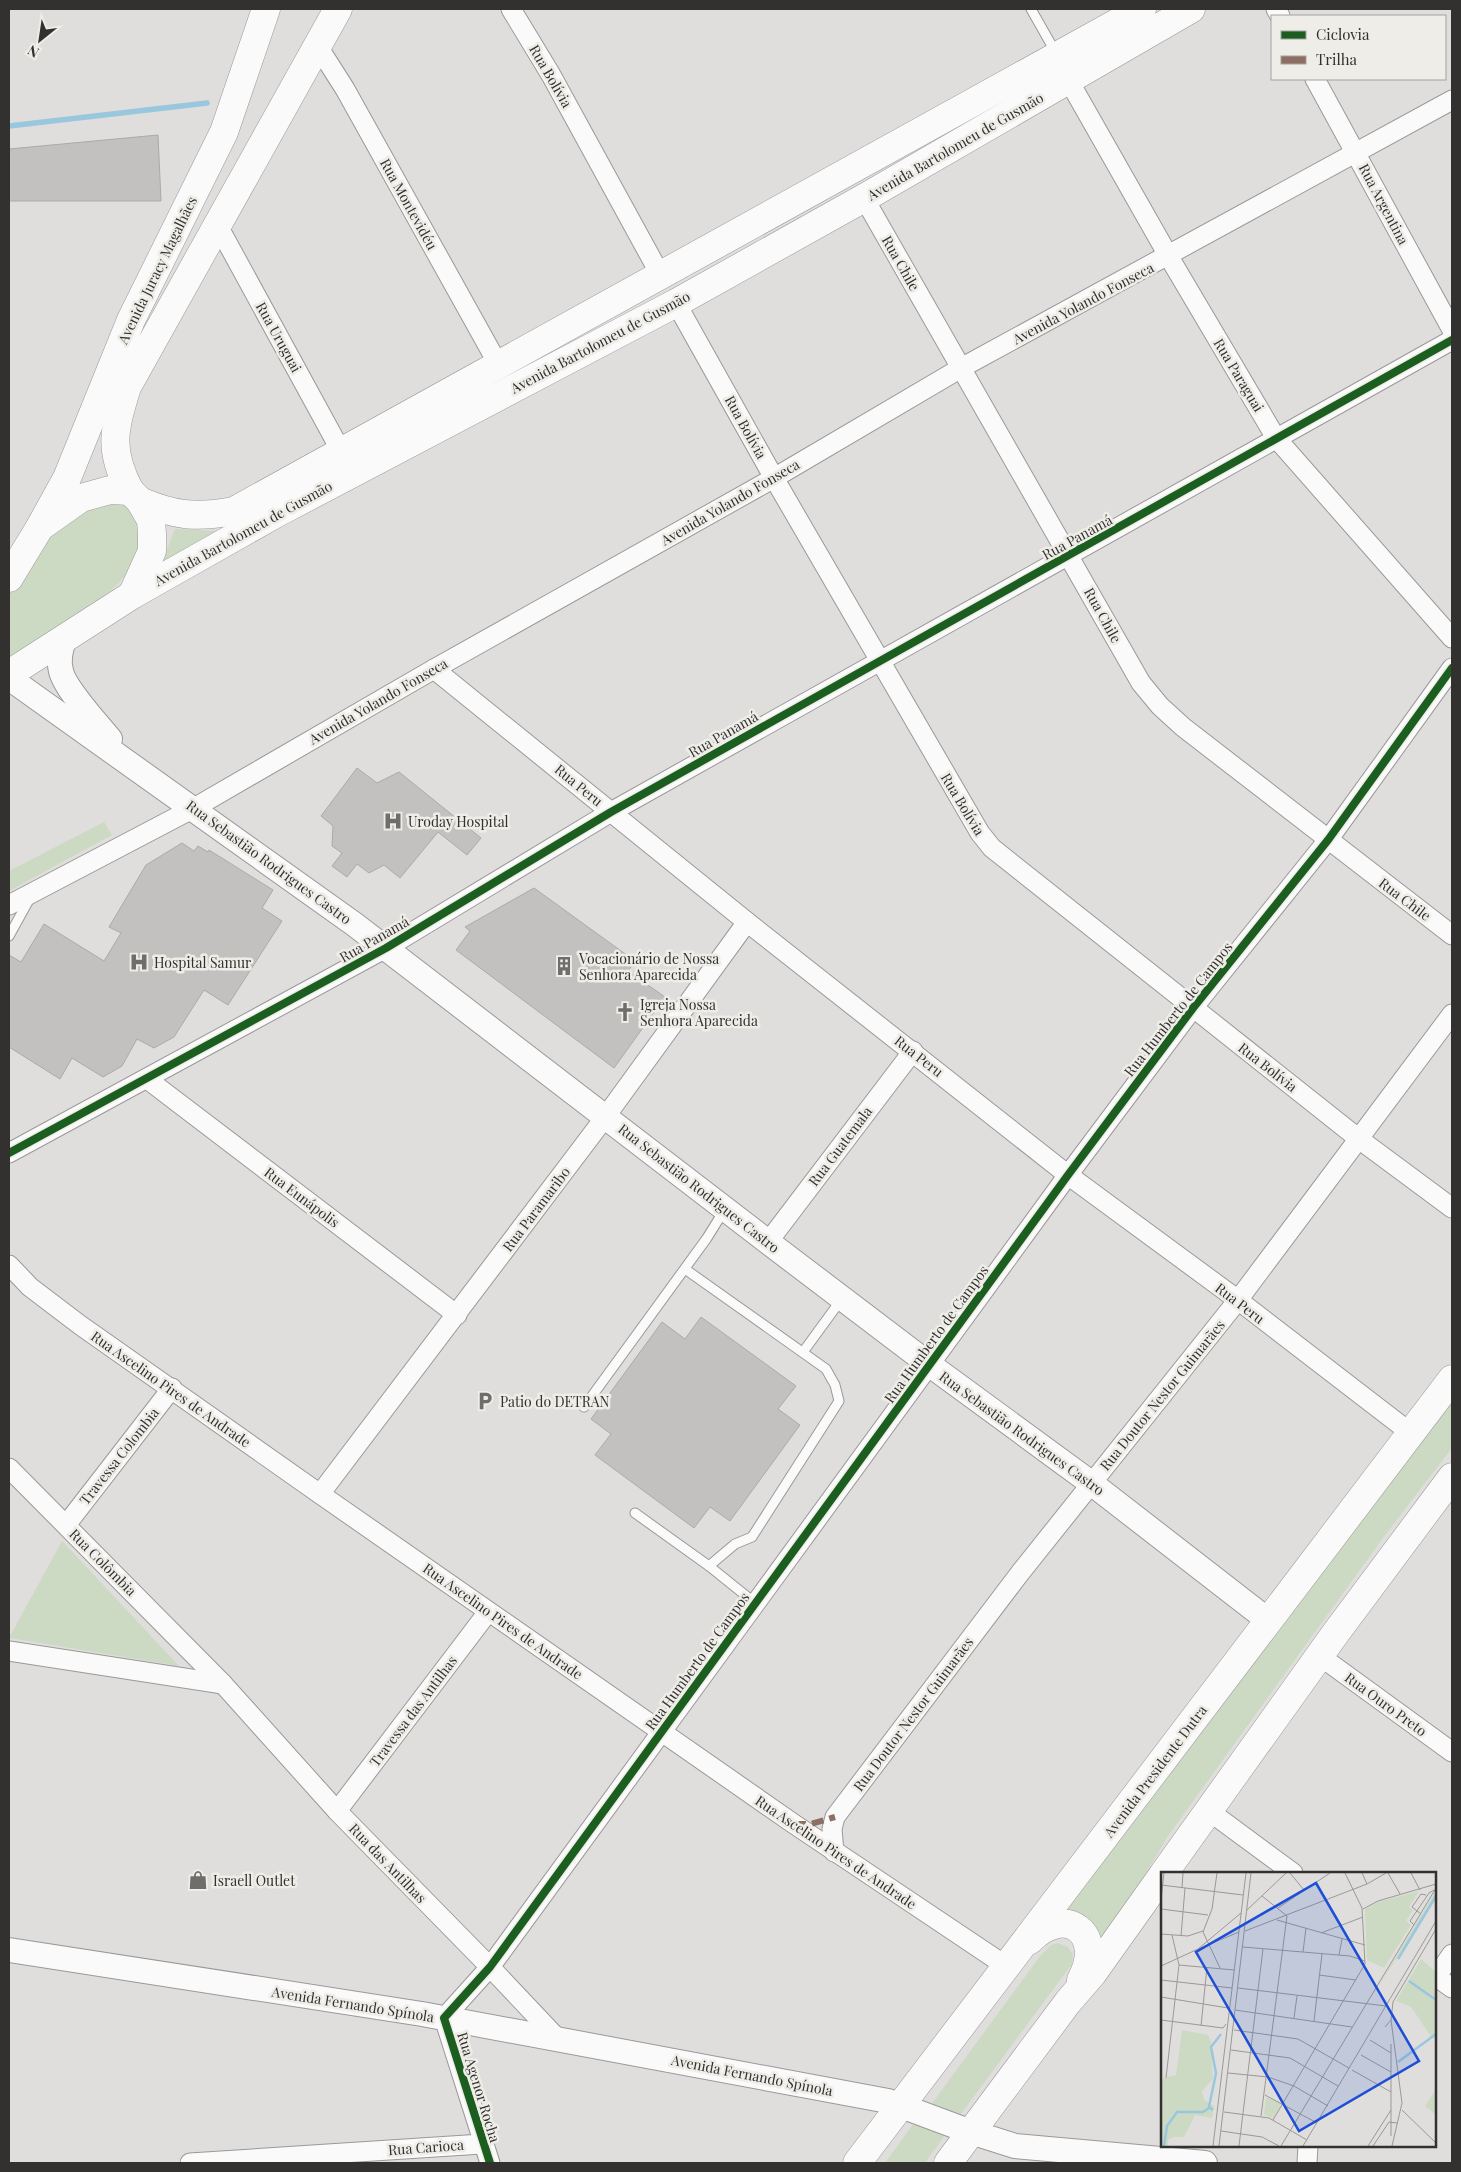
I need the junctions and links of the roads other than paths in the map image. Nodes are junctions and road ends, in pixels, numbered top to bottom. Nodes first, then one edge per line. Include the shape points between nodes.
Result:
1 (266, 9) edge
2 (338, 9) edge
3 (511, 9) edge
4 (1031, 9) edge
5 (1142, 9) edge
6 (1191, 9) edge
7 (317, 45) junction
8 (1058, 55) junction
9 (1316, 80) edge
10 (1069, 81) junction
11 (1452, 100) edge
12 (1356, 153) junction
13 (864, 198) junction
14 (216, 224) junction
15 (1168, 256) junction
16 (662, 276) junction
17 (676, 303) junction
18 (1452, 330) edge
19 (1452, 340) edge
20 (498, 364) junction
21 (961, 368) junction
22 (1276, 438) junction
23 (341, 451) junction
24 (774, 478) junction
25 (135, 496) junction
26 (40, 527) junction
27 (1070, 556) junction
28 (9, 578) edge
29 (132, 595) junction
30 (1452, 638) edge
31 (64, 639) junction
32 (880, 659) junction
33 (1452, 668) edge
34 (434, 669) junction
35 (9, 676) edge
36 (126, 760) junction
37 (194, 808) junction
38 (611, 812) junction
39 (1328, 840) junction
40 (34, 891) junction
41 (9, 905) edge
42 (747, 922) junction
43 (1452, 935) edge
44 (9, 936) edge
45 (386, 948) junction
46 (1193, 1008) junction
47 (1452, 1014) edge
48 (912, 1051) junction
49 (147, 1079) junction
50 (606, 1116) junction
51 (1359, 1139) junction
52 (9, 1153) edge
53 (1068, 1175) junction
54 (1452, 1208) edge
55 (725, 1209) junction
56 (768, 1242) junction
57 (9, 1265) edge
58 (685, 1269) junction
59 (842, 1298) junction
60 (1238, 1300) junction
61 (457, 1315) junction
62 (803, 1352) junction
63 (930, 1365) junction
64 (1452, 1379) edge
65 (172, 1388) junction
66 (584, 1407) dead end
67 (1412, 1434) junction
68 (9, 1468) edge
69 (1452, 1476) edge
70 (1091, 1483) junction
71 (320, 1494) junction
72 (635, 1513) dead end
73 (66, 1525) junction
74 (709, 1566) junction
75 (755, 1603) junction
76 (488, 1612) junction
77 (1269, 1621) junction
78 (9, 1651) edge
79 (196, 1656) junction
80 (1320, 1656) junction
81 (184, 1678) junction
82 (223, 1684) junction
83 (662, 1730) junction
84 (1452, 1752) edge
85 (338, 1810) junction
86 (1209, 1811) junction
87 (834, 1852) junction
88 (1165, 1872) edge
89 (1292, 1872) edge
90 (1161, 1878) edge
91 (9, 1950) edge
92 (1452, 1954) edge
93 (1012, 1958) junction
94 (490, 1966) junction
95 (1436, 1976) edge
96 (1436, 1978) edge
97 (1452, 1988) edge
98 (1068, 2002) junction
99 (444, 2018) junction
100 (557, 2038) junction
101 (902, 2107) junction
102 (971, 2132) junction
103 (482, 2144) junction
104 (1308, 2147) edge
105 (190, 2163) edge
106 (490, 2163) edge
107 (857, 2163) edge
108 (948, 2163) edge
109 (1205, 2163) edge
110 (1307, 2163) edge

1 - 26 main road, Avenida Juracy Magalhães via 224,132 131,320 67,478
2 - 7 main road, Avenida Juracy Magalhães
3 - 16 street, Rua Bolívia
4 - 8 lane
5 - 8 main road, Avenida Bartolomeu de Gusmão
6 - 10 main road, Avenida Bartolomeu de Gusmão
7 - 14 main road, Avenida Juracy Magalhães
7 - 20 street, Rua Montevidéu via 345,89
8 - 16 main road, Avenida Bartolomeu de Gusmão
9 - 12 street, Rua Argentina
10 - 13 main road, Avenida Bartolomeu de Gusmão
10 - 15 street, Rua Paraguai
11 - 12 street, Avenida Yolando Fonseca
12 - 15 street, Avenida Yolando Fonseca
12 - 18 street, Rua Argentina
13 - 17 main road, Avenida Bartolomeu de Gusmão
13 - 21 street, Rua Chile
14 - 23 street, Rua Uruguai
14 - 25 main road, Avenida Juracy Magalhães via 127,387 116,423 115,457 119,471
15 - 21 street, Avenida Yolando Fonseca
15 - 22 street, Rua Paraguai
16 - 20 main road, Avenida Bartolomeu de Gusmão
17 - 24 street, Rua Bolívia
17 - 29 main road, Avenida Bartolomeu de Gusmão via 277,513
19 - 22 street, Rua Panamá
20 - 23 main road, Avenida Bartolomeu de Gusmão
21 - 24 street, Avenida Yolando Fonseca
21 - 27 street, Rua Chile
22 - 27 street, Rua Panamá
22 - 30 street, Rua Paraguai
23 - 25 main road, Avenida Bartolomeu de Gusmão via 234,511 190,516 166,512
24 - 32 street, Rua Bolívia
24 - 34 street, Avenida Yolando Fonseca
25 - 26 main road via 110,490 81,498
25 - 29 main road, Avenida Juracy Magalhães via 151,520 152,551
26 - 28 main road, Avenida Juracy Magalhães
27 - 32 street, Rua Panamá
27 - 39 street, Rua Chile via 1141,683 1160,706
29 - 31 main road, Avenida Bartolomeu de Gusmão
31 - 35 main road, Avenida Bartolomeu de Gusmão
31 - 36 street, Rua Sebastião Rodrigues Castro via 59,656 61,672
32 - 38 street, Rua Panamá
32 - 46 street, Rua Bolívia via 980,833 992,848
33 - 39 street, Rua Humberto de Campos
34 - 37 street, Avenida Yolando Fonseca
34 - 38 street, Rua Peru
35 - 36 street, Rua Sebastião Rodrigues Castro
36 - 37 street, Rua Sebastião Rodrigues Castro
37 - 40 street, Avenida Yolando Fonseca
37 - 45 street, Rua Sebastião Rodrigues Castro
38 - 42 street, Rua Peru
38 - 45 street, Rua Panamá
39 - 43 street, Rua Chile
39 - 46 street, Rua Humberto de Campos
40 - 41 street, Avenida Yolando Fonseca
40 - 44 lane
42 - 48 street, Rua Peru
42 - 50 street, Rua Paramaribo
45 - 49 street, Rua Panamá
45 - 50 street, Rua Sebastião Rodrigues Castro
46 - 51 street, Rua Bolívia
46 - 53 street, Rua Humberto de Campos
47 - 51 street, Rua Doutor Nestor Guimarães
48 - 53 street, Rua Peru
48 - 56 street, Rua Guatemala
49 - 52 street, Rua Panamá
49 - 61 street, Rua Eunápolis
50 - 55 street, Rua Sebastião Rodrigues Castro
50 - 61 street, Rua Paramaribo
51 - 54 street, Rua Bolívia
51 - 60 street, Rua Doutor Nestor Guimarães
53 - 60 street, Rua Peru
53 - 63 street, Rua Humberto de Campos
55 - 56 street, Rua Sebastião Rodrigues Castro
55 - 58 lane
56 - 59 street, Rua Sebastião Rodrigues Castro
57 - 65 street, Rua Ascelino Pires de Andrade via 30,1287
58 - 62 lane
58 - 66 lane
59 - 62 lane
59 - 63 street, Rua Sebastião Rodrigues Castro
60 - 67 street, Rua Peru
60 - 70 street, Rua Doutor Nestor Guimarães
61 - 71 street, Rua Paramaribo
62 - 74 lane via 826,1369 839,1401 752,1537 735,1544
63 - 70 street, Rua Sebastião Rodrigues Castro
63 - 75 street, Rua Humberto de Campos
64 - 67 main road, Avenida Presidente Dutra
65 - 71 street, Rua Ascelino Pires de Andrade
65 - 73 street, Travessa Colombia
67 - 77 main road, Avenida Presidente Dutra
68 - 73 street, Rua Colômbia
69 - 80 main road
70 - 77 street, Rua Sebastião Rodrigues Castro
70 - 87 street, Rua Doutor Nestor Guimarães via 835,1817
71 - 76 street, Rua Ascelino Pires de Andrade
72 - 74 lane
73 - 79 street, Rua Colômbia
74 - 75 lane
75 - 83 street, Rua Humberto de Campos
76 - 83 street, Rua Ascelino Pires de Andrade
76 - 85 street, Travessa das Antilhas
77 - 93 main road, Avenida Presidente Dutra
78 - 81 street
79 - 81 street
79 - 82 street, Rua das Antilhas
80 - 84 street, Rua Ouro Preto
80 - 86 main road
81 - 82 street
82 - 85 street, Rua das Antilhas
83 - 87 street, Rua Ascelino Pires de Andrade
83 - 94 street, Rua Humberto de Campos
85 - 94 street, Rua das Antilhas
86 - 88 main road
86 - 89 street
87 - 93 street, Rua Ascelino Pires de Andrade
90 - 98 main road via 1093,1973
91 - 99 street, Avenida Fernando Spínola
92 - 95 street
93 - 98 main road via 1040,1930 1050,1925 1062,1923 1079,1929 1089,1941 1089,1957 1084,1976
93 - 101 main road, Avenida Presidente Dutra
94 - 99 street, Rua Humberto de Campos
94 - 100 street, Rua das Antilhas
96 - 97 street
98 - 102 main road
99 - 100 street, Avenida Fernando Spínola
99 - 103 street, Rua Agenor Rocha
100 - 101 street, Avenida Fernando Spínola via 888,2101
101 - 102 street, Avenida Fernando Spínola
101 - 107 main road, Avenida Presidente Dutra
102 - 108 main road
102 - 109 street, Avenida Fernando Spínola via 1015,2146
103 - 105 street, Rua Carioca
103 - 106 street, Rua Agenor Rocha
104 - 110 street

